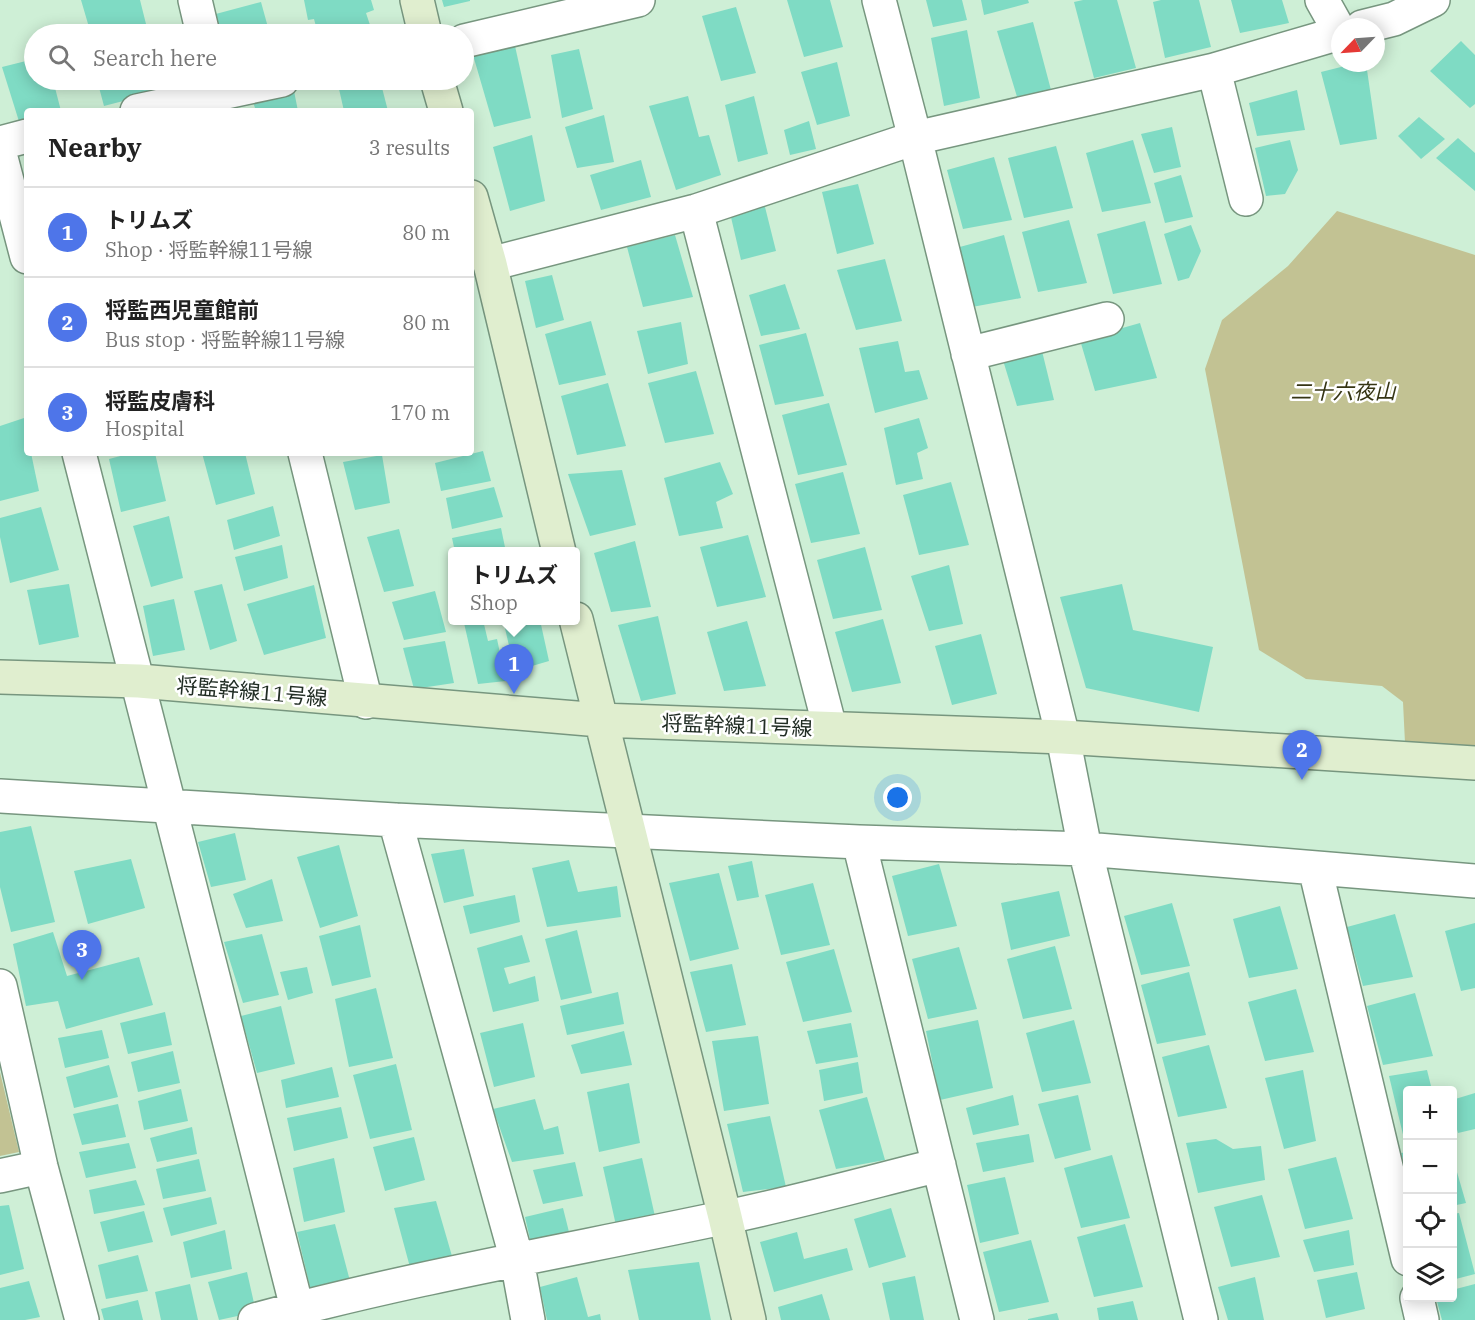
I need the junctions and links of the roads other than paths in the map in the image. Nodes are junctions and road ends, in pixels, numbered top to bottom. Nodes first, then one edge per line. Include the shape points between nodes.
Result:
1 (195, 0) edge
2 (417, 0) edge
3 (638, 0) edge
4 (879, 0) edge
5 (1322, 0) edge
6 (1433, 0) edge
7 (1332, 18) edge
8 (1385, 21) edge
9 (201, 24) edge
10 (423, 24) edge
11 (1331, 35) edge
12 (474, 39) edge
13 (1214, 70) junction
14 (236, 90) edge
15 (440, 90) edge
16 (218, 94) edge
17 (151, 108) edge
18 (445, 108) edge
19 (24, 137) edge
20 (915, 138) junction
21 (0, 143) edge
22 (0, 154) edge
23 (1246, 199) dead end
24 (474, 208) edge
25 (696, 211) junction
26 (24, 246) edge
27 (490, 264) junction
28 (1107, 319) dead end
29 (968, 354) junction
30 (80, 456) edge
31 (306, 456) edge
32 (558, 547) edge
33 (577, 625) edge
34 (0, 677) edge
35 (139, 681) junction
36 (366, 702) junction
37 (600, 720) junction
38 (830, 728) junction
39 (1063, 737) junction
40 (1475, 763) edge
41 (0, 796) edge
42 (169, 807) junction
43 (395, 820) junction
44 (629, 831) junction
45 (859, 842) junction
46 (1085, 849) junction
47 (1315, 868) junction
48 (1475, 881) edge
49 (0, 986) edge
50 (939, 1165) junction
51 (41, 1167) junction
52 (0, 1176) edge
53 (725, 1217) junction
54 (1404, 1248) edge
55 (517, 1260) junction
56 (1418, 1302) edge
57 (297, 1308) junction
58 (82, 1320) edge
59 (255, 1320) edge
60 (528, 1320) edge
61 (749, 1320) edge
62 (976, 1320) edge
63 (1201, 1320) edge
64 (1422, 1320) edge

1 - 9 street
2 - 10 street
3 - 12 street
4 - 20 street
5 - 7 street
6 - 8 street
11 - 13 street
13 - 20 street
13 - 23 street
14 - 16 street
15 - 18 street
16 - 17 street
19 - 21 street
20 - 25 street
20 - 29 street
22 - 26 street
24 - 27 street
25 - 27 street
25 - 38 street
27 - 32 street
28 - 29 street
29 - 39 street
30 - 35 street
31 - 36 street
33 - 37 street
34 - 35 street, 将監幹線11号線
35 - 36 street, 将監幹線11号線
35 - 42 street
36 - 37 street, 将監幹線11号線
37 - 38 street, 将監幹線11号線
37 - 44 street
38 - 39 street, 将監幹線11号線
39 - 40 street, 将監幹線11号線
39 - 46 street
41 - 42 street
42 - 43 street
42 - 57 street
43 - 44 street
43 - 55 street
44 - 45 street
44 - 53 street
45 - 46 street
45 - 50 street
46 - 47 street
46 - 63 street
47 - 48 street
47 - 54 street
49 - 51 street
50 - 53 street
50 - 62 street
51 - 52 street
51 - 58 street
53 - 55 street
53 - 61 street
55 - 57 street
55 - 60 street
56 - 64 street
57 - 59 street

